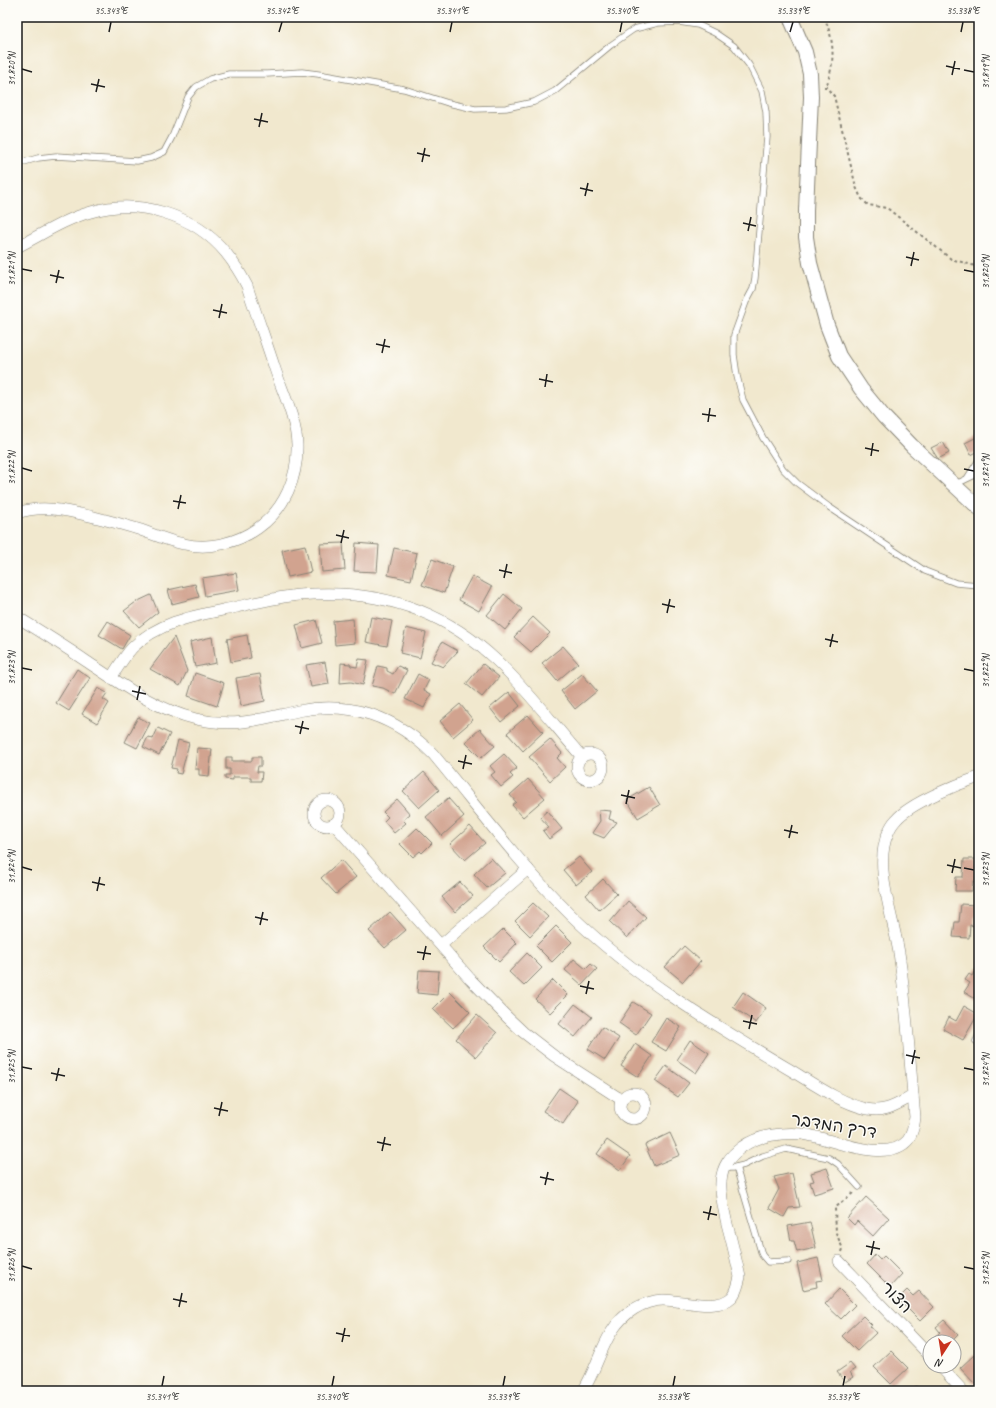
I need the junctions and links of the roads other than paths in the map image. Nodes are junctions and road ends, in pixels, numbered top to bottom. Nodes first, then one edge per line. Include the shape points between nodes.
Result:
1 (790, 17) edge
2 (17, 164) edge
3 (17, 247) edge
4 (979, 460) edge
5 (979, 473) edge
6 (968, 478) junction
7 (954, 485) junction
8 (979, 508) edge
9 (17, 513) edge
10 (979, 557) edge
11 (979, 560) edge
12 (979, 585) edge
13 (17, 617) edge
14 (111, 678) junction
15 (582, 757) dead end
16 (979, 777) edge
17 (334, 824) dead end
18 (528, 870) junction
19 (441, 945) junction
20 (979, 1035) edge
21 (976, 1041) dead end
22 (913, 1096) junction
23 (622, 1100) dead end
24 (736, 1167) junction
25 (724, 1168) junction
26 (859, 1188) road end
27 (788, 1261) dead end
28 (839, 1261) road end
29 (922, 1348) edge
30 (947, 1374) edge
31 (583, 1391) edge
32 (963, 1391) edge

1 - 7 street via 810,74 806,237 810,264 827,325 839,356 884,418
2 - 12 lane via 56,156 137,161 151,158 164,152 188,97 196,87 210,79 229,74 302,72 404,89 474,109 506,108 534,102 555,91 634,29 658,23 679,22 698,25 734,46 749,65 762,91 766,112 767,137 755,278 734,335 737,376 744,400 783,469 797,483 925,571 956,583
3 - 9 street via 68,220 113,208 156,210 176,216 194,226 225,252 247,286 292,418 297,443 296,466 290,488 280,507 255,530 229,542 208,546 184,544 116,522 62,509 34,509
4 - 6 lane
5 - 6 lane
6 - 7 lane
7 - 8 street
10 - 11 street
13 - 14 street
14 - 15 street via 127,654 140,641 157,630 188,617 298,595 355,594 382,598 431,615 475,642 515,680
14 - 18 street via 164,708 212,722 246,722 298,711 332,708 380,717 417,739 433,754
16 - 22 street, דרך המדבר via 958,784 911,808 896,819 888,833 883,854 887,896 900,959
17 - 19 street
18 - 19 street
18 - 22 street via 590,933 647,979 810,1081 854,1105 869,1109 887,1110
19 - 23 street via 490,1000 523,1032 570,1067
20 - 21 lane
22 - 25 street, דרך המדבר via 913,1130 908,1140 899,1147 872,1151 803,1134 781,1133 748,1142 731,1155
24 - 25 lane
24 - 26 lane via 786,1149 829,1158 838,1164
24 - 27 lane via 762,1255 768,1262
25 - 31 street, דרך המדבר via 720,1182 722,1204 740,1277 738,1288 732,1297 719,1304 663,1300 634,1309 622,1318 610,1334
28 - 29 street, הצור
30 - 32 street

